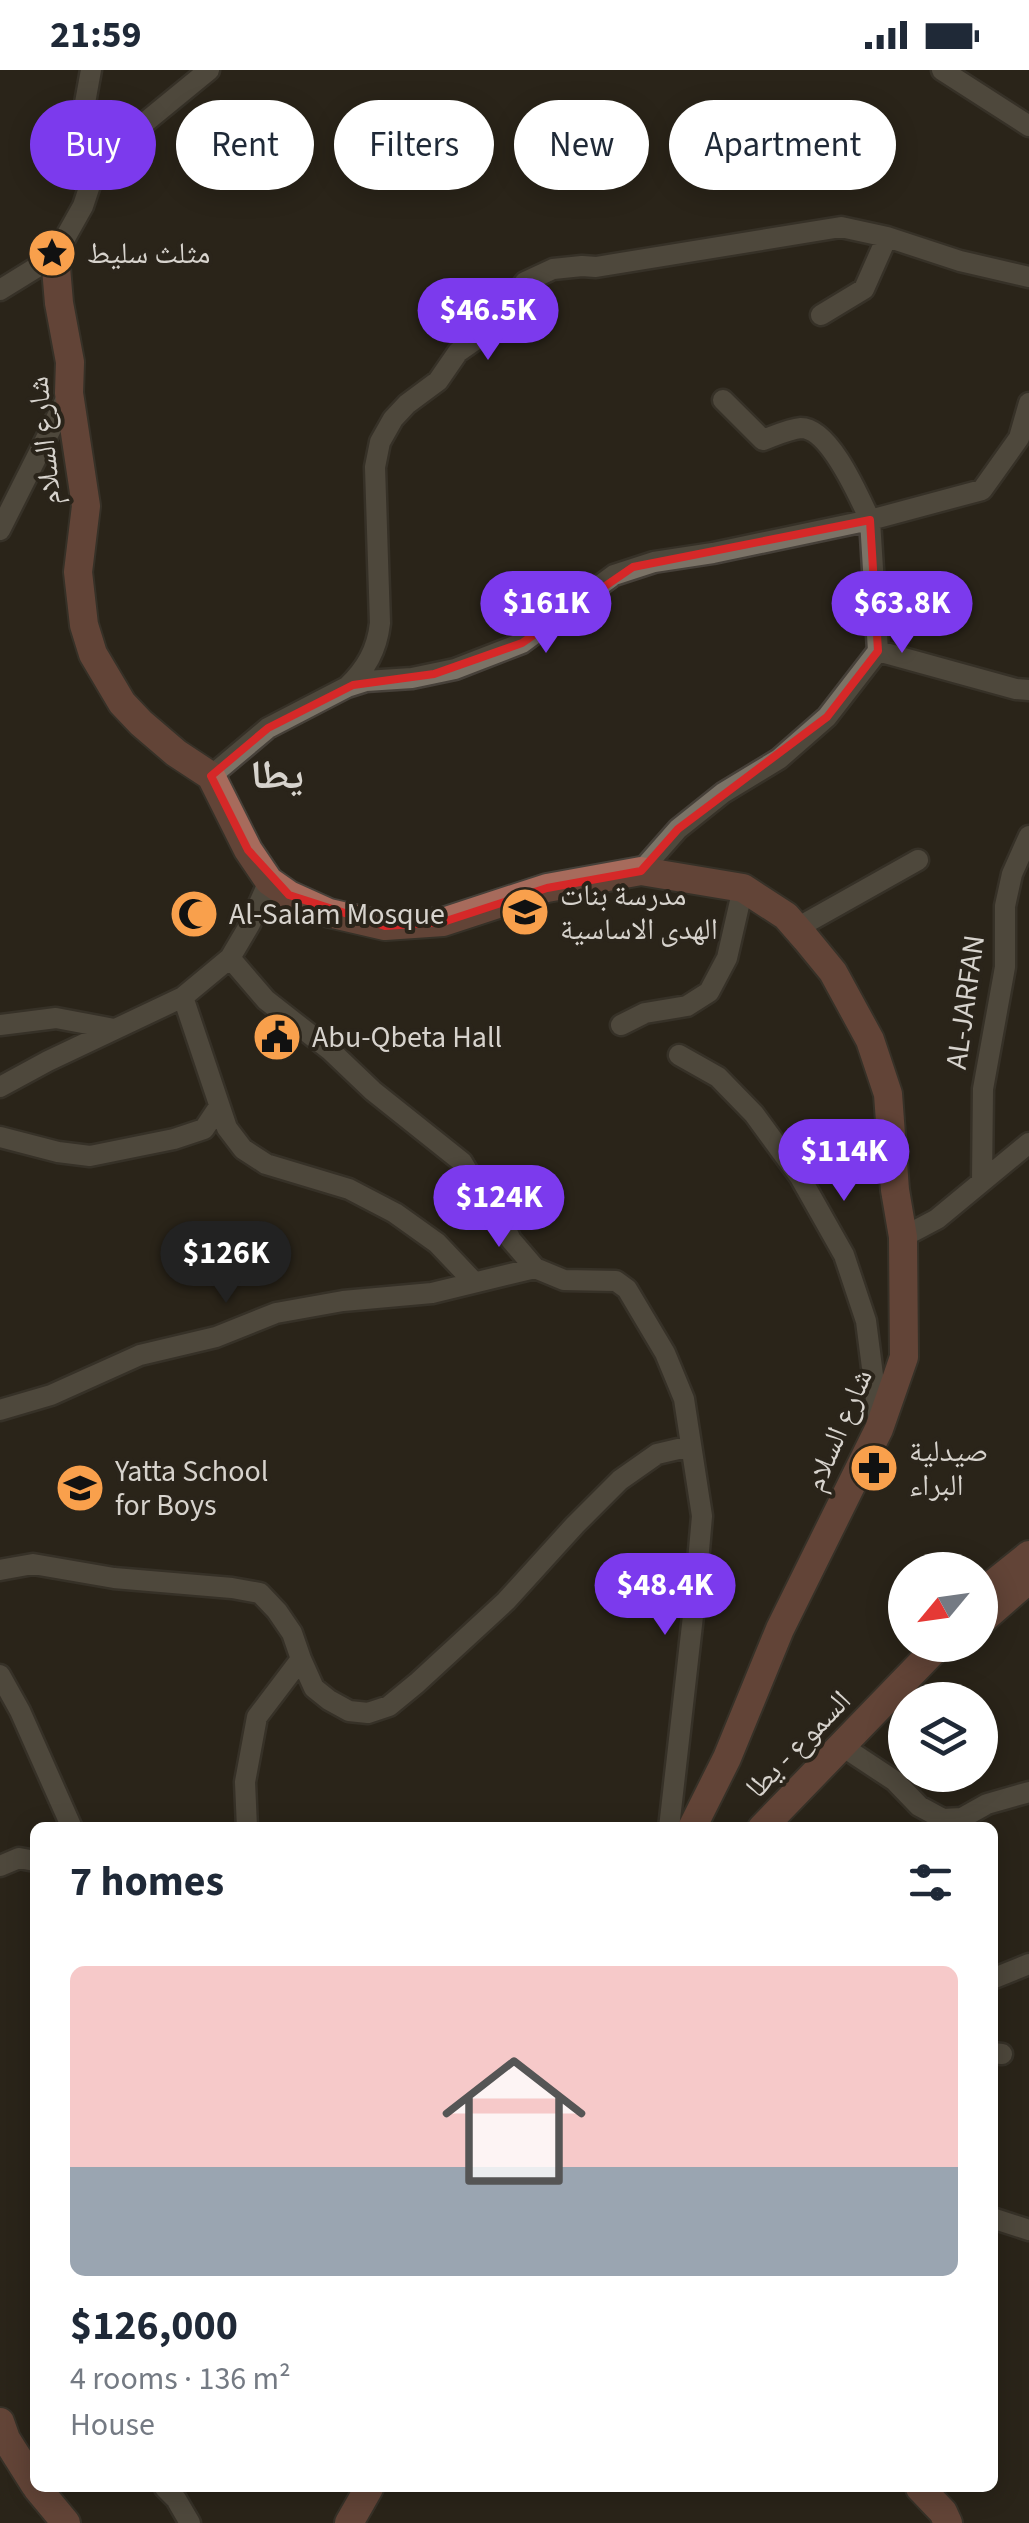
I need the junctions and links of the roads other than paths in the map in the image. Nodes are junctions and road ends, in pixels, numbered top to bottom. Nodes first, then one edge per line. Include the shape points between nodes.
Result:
1 (91, 70) edge
2 (208, 70) edge
3 (942, 70) edge
4 (86, 100) edge
5 (156, 113) edge
6 (1029, 126) edge
7 (88, 190) edge
8 (887, 237) junction
9 (55, 256) junction
10 (1029, 277) edge
11 (0, 290) edge
12 (821, 316) dead end
13 (69, 393) junction
14 (722, 400) dead end
15 (1029, 403) edge
16 (1024, 437) edge
17 (870, 520) junction
18 (0, 530) edge
19 (878, 651) junction
20 (347, 688) junction
21 (1029, 690) edge
22 (211, 776) junction
23 (1029, 836) edge
24 (918, 860) dead end
25 (642, 871) junction
26 (269, 882) junction
27 (743, 888) junction
28 (797, 928) junction
29 (230, 958) junction
30 (183, 997) junction
31 (621, 1024) dead end
32 (0, 1026) edge
33 (114, 1030) junction
34 (680, 1055) dead end
35 (0, 1087) edge
36 (218, 1108) junction
37 (0, 1138) edge
38 (1029, 1143) edge
39 (982, 1181) junction
40 (903, 1237) junction
41 (535, 1268) junction
42 (473, 1282) junction
43 (0, 1410) edge
44 (880, 1429) junction
45 (691, 1446) junction
46 (1029, 1555) edge
47 (0, 1570) edge
48 (1029, 1579) edge
49 (998, 1582) edge
50 (998, 1606) edge
51 (301, 1660) junction
52 (923, 1662) edge
53 (0, 1675) edge
54 (842, 1746) junction
55 (1029, 1792) edge
56 (69, 1822) edge
57 (247, 1822) edge
58 (670, 1822) edge
59 (695, 1822) edge
60 (768, 1822) edge
61 (30, 1861) edge
62 (0, 1866) edge
63 (1029, 1964) edge
64 (998, 1977) edge
65 (998, 2220) edge
66 (1029, 2230) edge
67 (0, 2422) edge
68 (30, 2477) edge
69 (41, 2492) edge
70 (169, 2492) edge
71 (367, 2492) edge
72 (924, 2492) edge
73 (66, 2523) edge
74 (190, 2523) edge
75 (350, 2523) edge
76 (948, 2523) edge

1 - 4 street
2 - 5 street
3 - 6 street
7 - 9 street
8 - 10 street
8 - 12 street via 864,289
8 - 20 street via 841,227 596,267 567,266 525,282 498,321 458,352 386,430 375,468 380,623 369,660
9 - 11 street
9 - 13 main road, شارع السلام
13 - 18 street
13 - 22 main road, شارع السلام via 86,506 78,572 93,654 122,703
14 - 17 street via 763,440 801,428 815,432 840,461
15 - 16 street
16 - 17 street via 982,490
17 - 19 street
17 - 20 street via 633,567 606,578 522,643 444,672
19 - 21 street
19 - 25 street via 827,716 678,830
20 - 22 street via 268,728
22 - 26 main road, شارع السلام
23 - 39 street, AL-JARFAN via 1005,906 1005,967 984,1089
24 - 28 street
25 - 26 main road, شارع السلام via 547,888 443,922 385,926 329,913
25 - 27 main road, شارع السلام
26 - 29 street
27 - 28 main road, شارع السلام
27 - 31 street via 727,958 709,992 687,1006
28 - 40 main road, شارع السلام via 832,972 870,1040 888,1094
29 - 30 street
29 - 41 street via 266,1000 462,1162
30 - 33 street
30 - 36 street
32 - 33 street via 56,1018
33 - 35 street
34 - 44 street via 718,1076 754,1114 844,1255 866,1321
36 - 37 street via 204,1129 90,1156
36 - 42 street via 234,1140 254,1158 384,1206 436,1243
38 - 39 street
39 - 40 street
40 - 44 main road, شارع السلام via 904,1357
41 - 42 street
41 - 45 street via 564,1280 616,1281 626,1289 665,1353 684,1399
42 - 43 street via 276,1312
44 - 59 main road, شارع السلام via 780,1629
45 - 51 street via 657,1454 620,1480 506,1601 389,1706 368,1713 339,1706 314,1688
45 - 58 street via 702,1516
46 - 49 main road
47 - 51 street via 33,1564 260,1594 292,1634
48 - 50 main road
51 - 57 street via 257,1717 245,1782
52 - 54 main road, السموع - يطا
53 - 56 street
54 - 55 street via 943,1818 957,1819
54 - 60 main road, السموع - يطا
61 - 62 street
63 - 64 street
65 - 66 street
67 - 68 main road
69 - 73 main road
70 - 74 street
71 - 75 main road
72 - 76 main road

